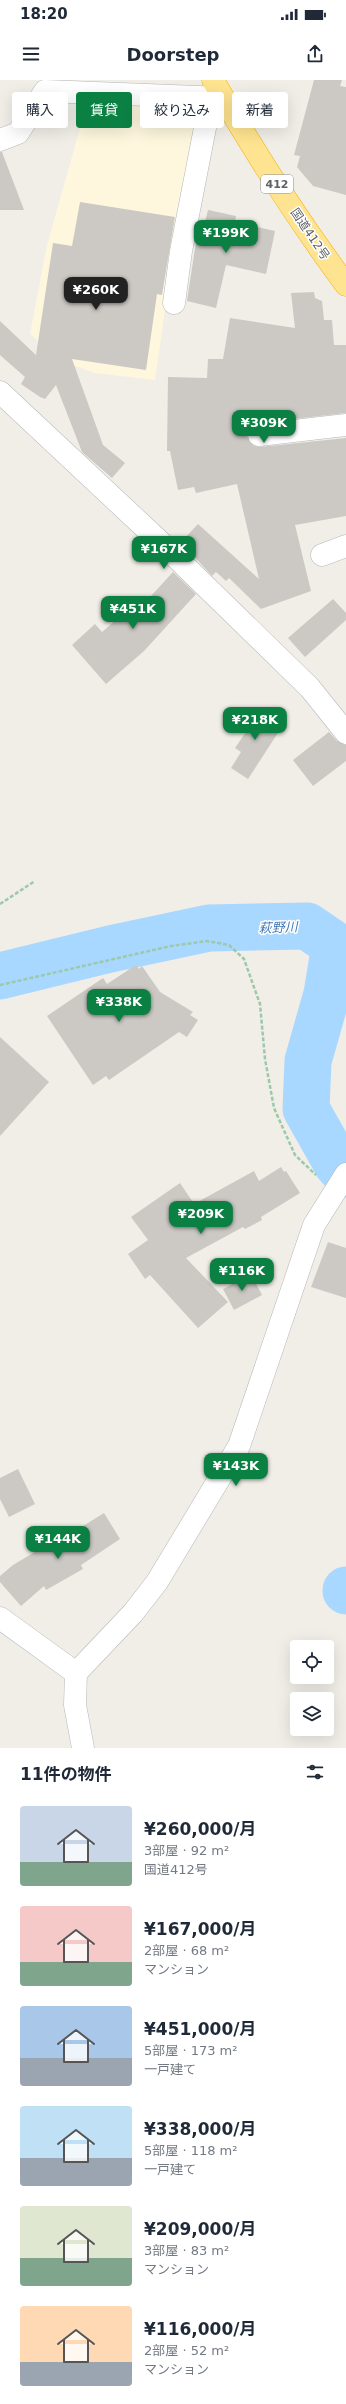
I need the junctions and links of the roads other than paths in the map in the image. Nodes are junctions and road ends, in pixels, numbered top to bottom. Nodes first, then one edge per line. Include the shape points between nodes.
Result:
1 (140, 92) edge
2 (224, 104) edge
3 (208, 128) edge
4 (0, 140) edge
5 (346, 285) edge
6 (174, 303) dead end
7 (0, 392) edge
8 (346, 425) edge
9 (259, 435) dead end
10 (346, 546) edge
11 (322, 555) dead end
12 (346, 733) edge
13 (346, 1174) edge
14 (0, 1618) edge
15 (76, 1673) junction
16 (84, 1748) edge

1 - 4 street via 45,91 18,133
2 - 5 highway, 国道412号 / 412
3 - 6 street via 181,251
7 - 12 street via 156,538 310,688
8 - 9 street
10 - 11 street
13 - 15 street via 314,1225 239,1446 157,1582 133,1613
14 - 15 street
15 - 16 street via 75,1705

